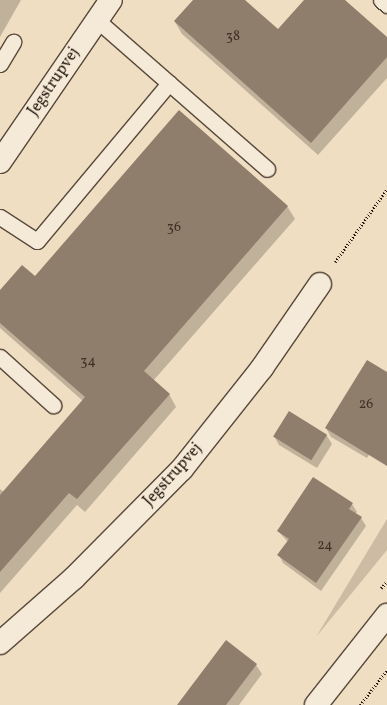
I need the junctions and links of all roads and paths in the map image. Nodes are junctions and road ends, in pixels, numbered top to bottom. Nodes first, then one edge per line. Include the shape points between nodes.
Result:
1 (381, 0) edge
2 (106, 5) edge
3 (387, 5) edge
4 (13, 42) dead end
5 (0, 64) edge
6 (169, 83) junction
7 (0, 162) edge
8 (267, 169) dead end
9 (387, 188) edge
10 (0, 217) edge
11 (320, 284) joint
12 (0, 357) edge
13 (53, 405) dead end
14 (387, 615) edge
15 (0, 643) edge
16 (387, 670) edge
17 (316, 705) edge
18 (360, 705) edge

1 - 3 lane
2 - 6 lane
2 - 7 street, Jegstrupvej
4 - 5 lane
6 - 8 lane
6 - 10 lane via 37,241
9 - 11 path
11 - 15 street, Jegstrupvej via 262,368 182,469 74,578
12 - 13 lane
14 - 17 street
16 - 18 path

